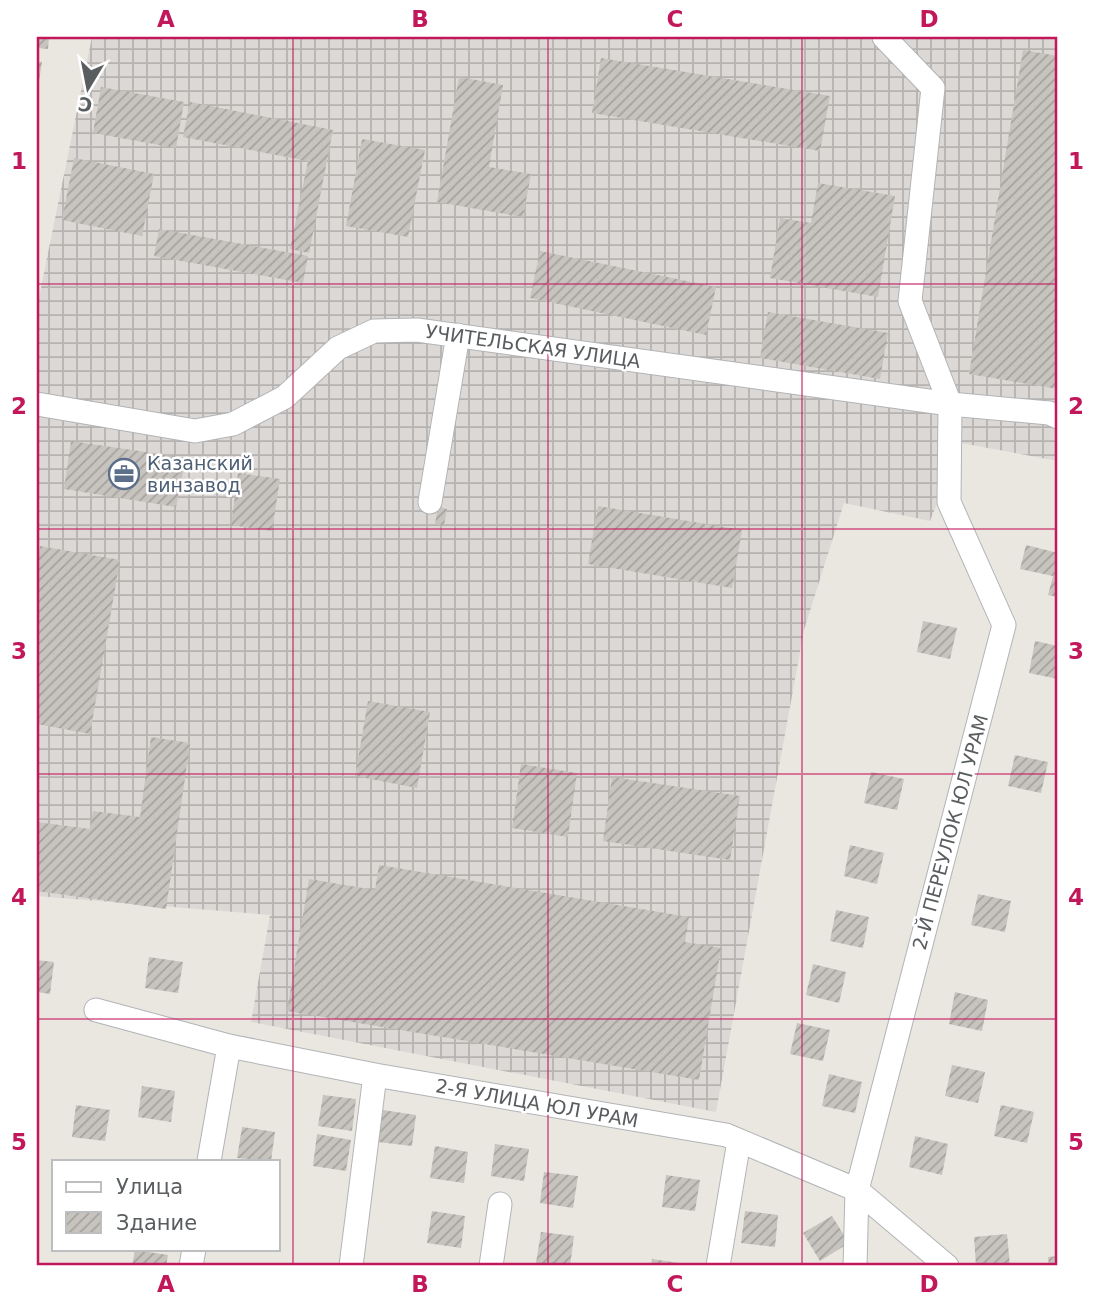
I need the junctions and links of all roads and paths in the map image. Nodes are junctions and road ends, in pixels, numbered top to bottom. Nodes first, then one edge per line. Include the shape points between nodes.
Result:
1 (884, 37) edge
2 (458, 335) junction
3 (950, 404) junction
4 (38, 410) edge
5 (1058, 417) edge
6 (430, 502) dead end
7 (96, 1010) dead end
8 (229, 1046) junction
9 (375, 1075) junction
10 (739, 1141) junction
11 (209, 1160) edge
12 (857, 1190) junction
13 (500, 1204) dead end
14 (351, 1266) edge
15 (491, 1266) edge
16 (718, 1266) edge
17 (855, 1266) edge
18 (947, 1266) edge

1 - 3 street via 933,88 910,301
2 - 3 street, УЧИТЕЛЬСКАЯ УЛИЦА
2 - 4 street, УЧИТЕЛЬСКАЯ УЛИЦА via 374,331 338,348 285,397 233,424 195,431
2 - 6 street
3 - 5 street, УЧИТЕЛЬСКАЯ УЛИЦА
3 - 12 street, 2-Й ПЕРЕУЛОК ЮЛ УРАМ via 949,502 1004,625
7 - 8 street, 2-Я УЛИЦА ЮЛ УРАМ
8 - 9 street, 2-Я УЛИЦА ЮЛ УРАМ
8 - 11 street
9 - 10 street, 2-Я УЛИЦА ЮЛ УРАМ via 726,1135
9 - 14 street
10 - 12 street, 2-Я УЛИЦА ЮЛ УРАМ
10 - 16 street
12 - 17 street, 2-Й ПЕРЕУЛОК ЮЛ УРАМ
12 - 18 street, 2-Я УЛИЦА ЮЛ УРАМ
13 - 15 street

